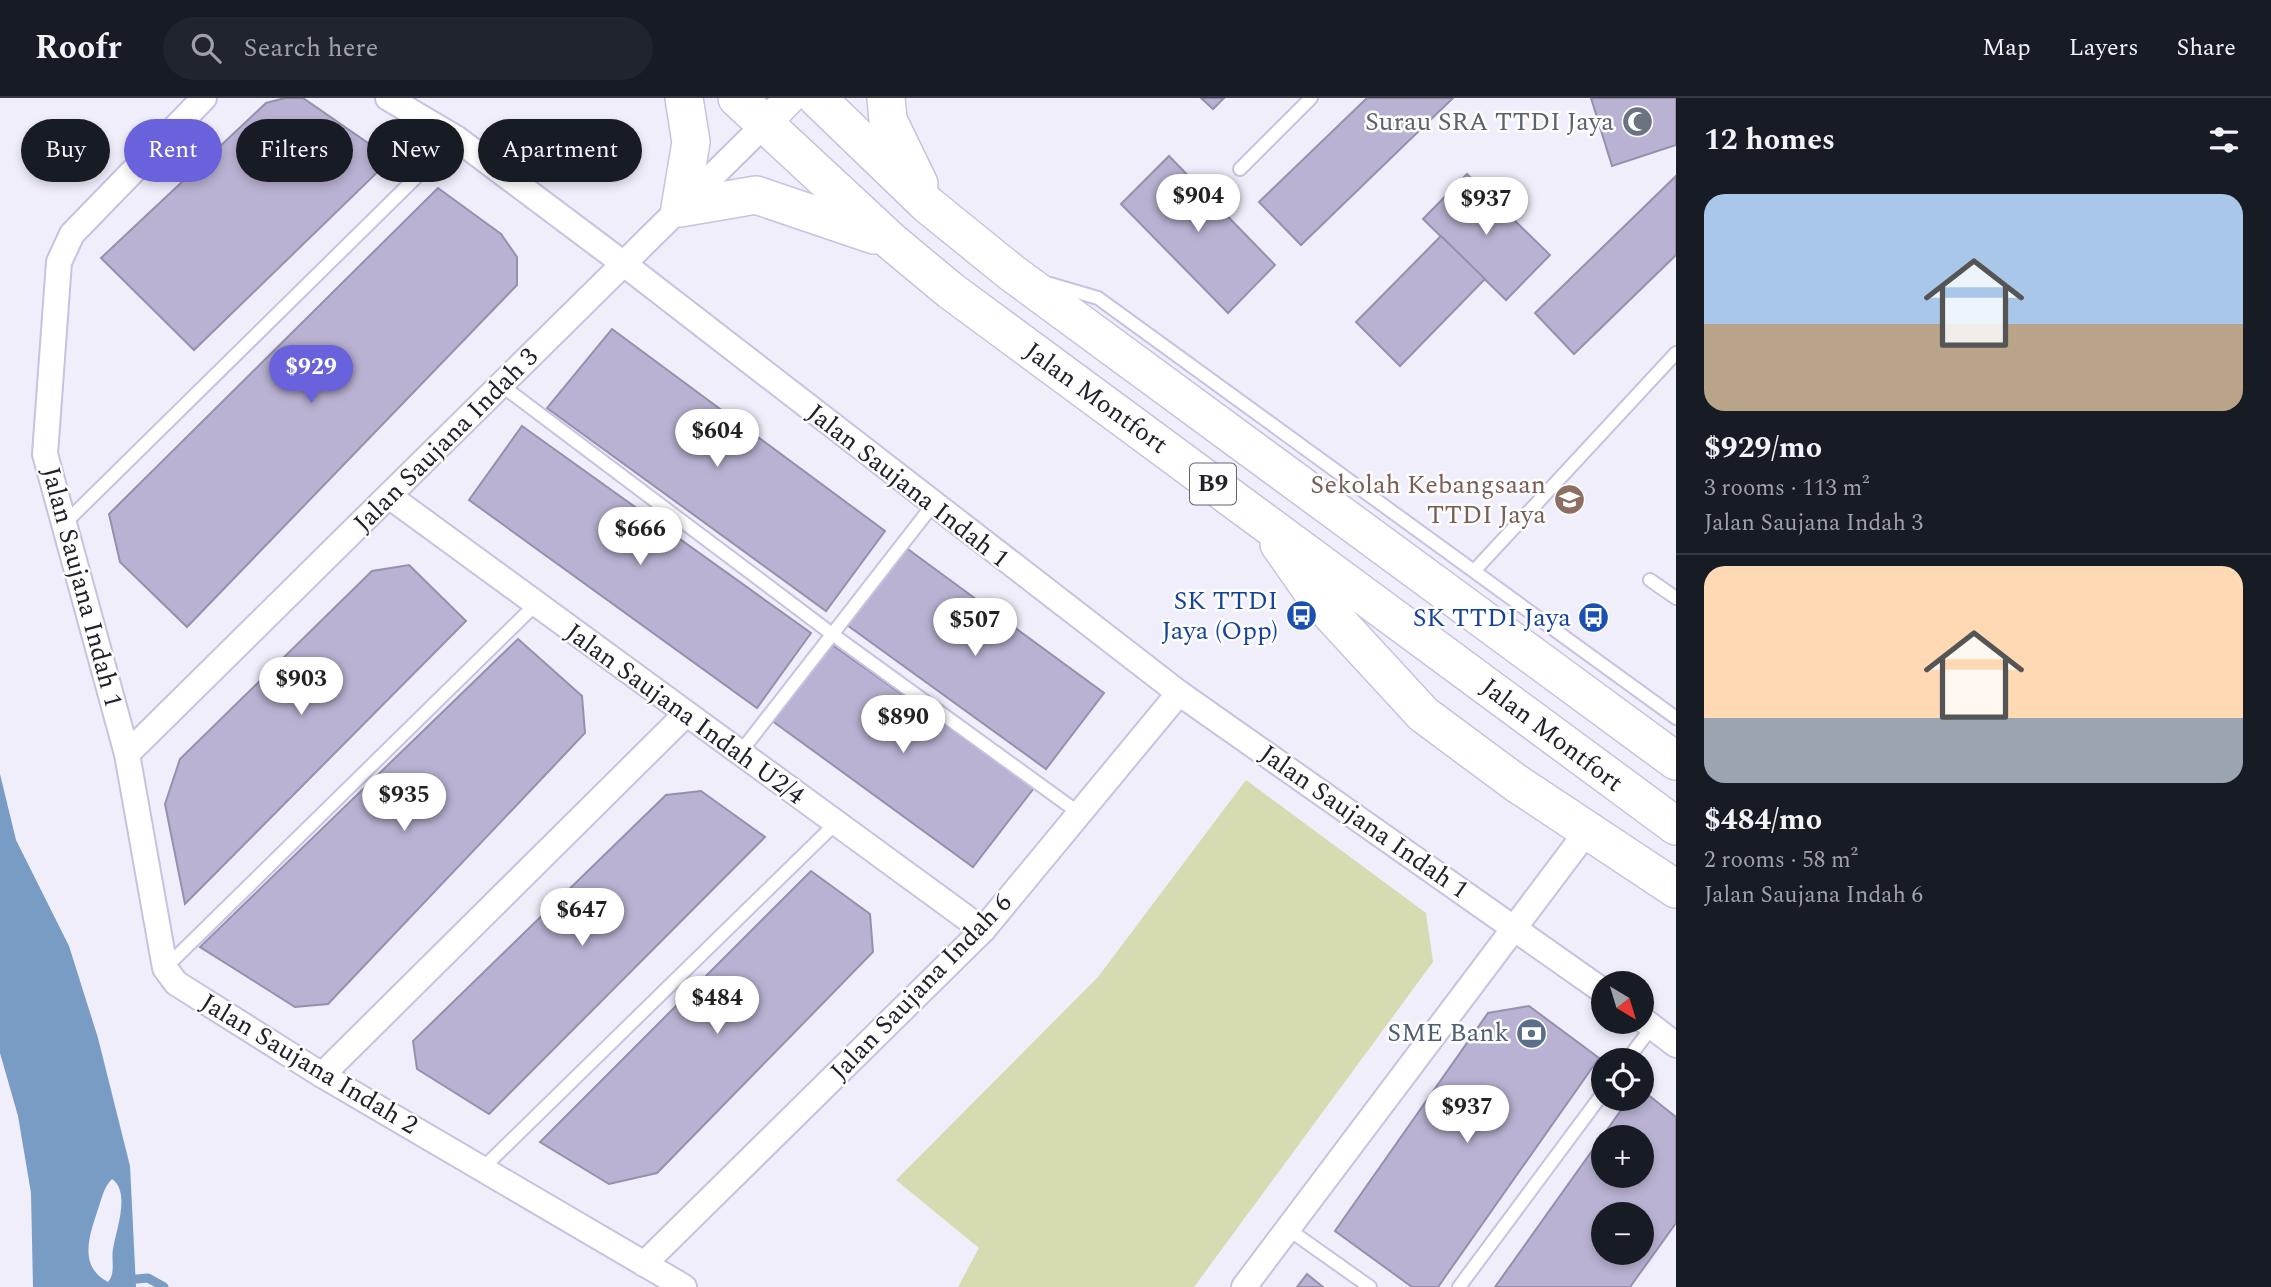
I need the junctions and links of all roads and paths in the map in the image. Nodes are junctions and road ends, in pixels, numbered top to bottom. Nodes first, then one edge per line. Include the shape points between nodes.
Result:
1 (204, 98) edge
2 (388, 98) edge
3 (684, 98) edge
4 (737, 98) edge
5 (790, 98) edge
6 (817, 98) edge
7 (886, 98) edge
8 (1311, 98) edge
9 (424, 119) edge
10 (764, 125) junction
11 (464, 144) edge
12 (1240, 169) dead end
13 (411, 182) edge
14 (928, 205) junction
15 (680, 208) junction
16 (892, 242) junction
17 (624, 264) junction
18 (1012, 273) junction
19 (1676, 354) edge
20 (501, 385) junction
21 (389, 496) junction
22 (932, 506) junction
23 (1260, 518) junction
24 (65, 523) junction
25 (1475, 572) junction
26 (1650, 580) dead end
27 (1676, 598) edge
28 (535, 605) junction
29 (832, 634) junction
30 (1179, 693) junction
31 (685, 715) junction
32 (1676, 718) edge
33 (127, 754) junction
34 (739, 754) junction
35 (1676, 761) edge
36 (1079, 813) junction
37 (835, 824) junction
38 (1676, 826) edge
39 (1588, 830) junction
40 (1676, 889) edge
41 (1516, 927) junction
42 (983, 930) junction
43 (165, 968) junction
44 (1591, 982) edge
45 (1654, 1028) edge
46 (1676, 1045) edge
47 (322, 1075) junction
48 (1591, 1109) edge
49 (483, 1168) junction
50 (1288, 1229) junction
51 (644, 1264) junction
52 (684, 1287) edge
53 (1244, 1287) edge
54 (1370, 1287) edge
55 (1459, 1287) edge

1 - 24 street, Jalan Saujana Indah 1 via 72,234 59,262 45,454
2 - 9 street, Jalan Saujana Indah 1
3 - 15 main road via 691,142
4 - 10 main road, Jalan Montfort / B9
5 - 10 street
6 - 14 main road, Jalan Montfort / B9
7 - 14 main road via 888,120
8 - 12 lane
10 - 15 street, Jalan Saujana Indah 3
10 - 16 main road, Jalan Montfort / B9
11 - 17 street, Jalan Saujana Indah 1
13 - 24 lane
14 - 18 main road, Jalan Montfort / B9
15 - 16 main road via 756,195
15 - 17 street, Jalan Saujana Indah 3
16 - 23 main road, Jalan Montfort / B9 via 951,291
17 - 20 street, Jalan Saujana Indah 3
17 - 22 street, Jalan Saujana Indah 1
18 - 25 lane via 1098,298
18 - 35 main road, Jalan Montfort / B9
19 - 25 lane
20 - 21 street, Jalan Saujana Indah 3
20 - 29 lane
21 - 28 street, Jalan Saujana Indah U2/4
21 - 33 street, Jalan Saujana Indah 3
22 - 29 lane
22 - 30 street, Jalan Saujana Indah 1
23 - 38 main road, Jalan Montfort / B9
23 - 39 main road via 1319,601 1423,714
24 - 33 street, Jalan Saujana Indah 1
25 - 32 lane
26 - 27 lane
28 - 31 street, Jalan Saujana Indah U2/4
28 - 43 lane
29 - 34 lane
29 - 36 lane
30 - 36 street, Jalan Saujana Indah 6
30 - 41 street, Jalan Saujana Indah 1
31 - 34 street, Jalan Saujana Indah U2/4
31 - 47 street
33 - 43 street
34 - 37 street, Jalan Saujana Indah U2/4
36 - 42 street, Jalan Saujana Indah 6
37 - 42 street, Jalan Saujana Indah U2/4
37 - 49 lane
39 - 40 main road
39 - 41 street
41 - 44 street, Jalan Saujana Indah 1
41 - 50 street
42 - 51 street, Jalan Saujana Indah 6
43 - 47 street, Jalan Saujana Indah 2 via 176,983
45 - 46 street
47 - 49 street, Jalan Saujana Indah 2
48 - 55 lane
49 - 51 street, Jalan Saujana Indah 2
50 - 53 street
50 - 54 lane
51 - 52 street, Jalan Saujana Indah 2

